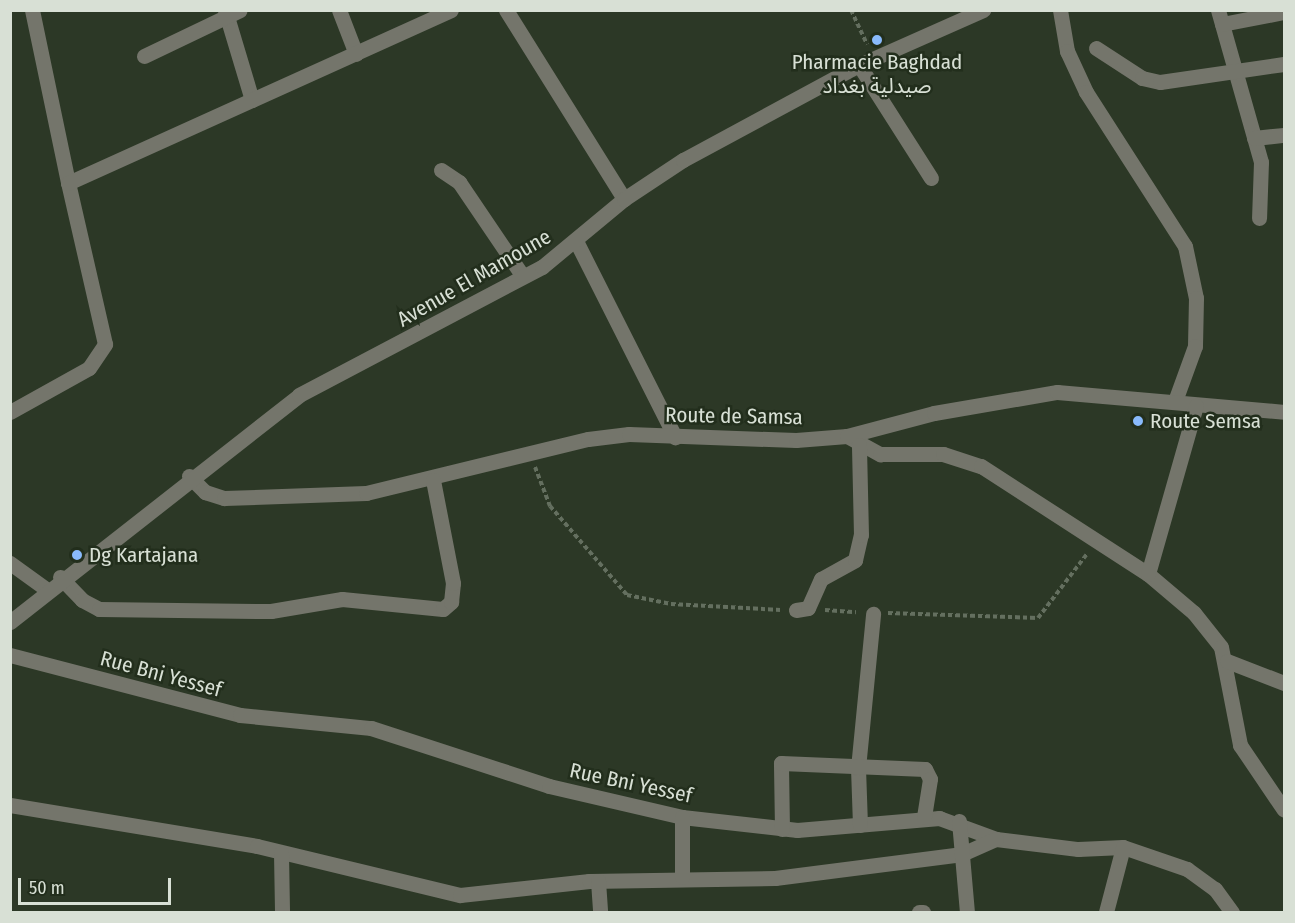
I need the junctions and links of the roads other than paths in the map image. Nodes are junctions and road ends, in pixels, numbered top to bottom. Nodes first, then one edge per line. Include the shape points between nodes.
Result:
1 (32, 10) edge
2 (339, 10) edge
3 (451, 10) edge
4 (506, 10) edge
5 (983, 10) edge
6 (1060, 10) edge
7 (231, 12) edge
8 (1284, 12) edge
9 (1220, 17) edge
10 (1096, 48) dead end
11 (356, 54) junction
12 (144, 56) dead end
13 (1284, 64) edge
14 (859, 65) junction
15 (1236, 73) junction
16 (252, 100) junction
17 (1284, 135) edge
18 (1254, 138) junction
19 (441, 170) dead end
20 (931, 178) dead end
21 (68, 183) junction
22 (624, 199) junction
23 (1259, 218) dead end
24 (576, 241) junction
25 (522, 275) junction
26 (1175, 401) junction
27 (1196, 406) junction
28 (10, 412) edge
29 (1284, 412) edge
30 (675, 437) junction
31 (853, 440) junction
32 (189, 477) junction
33 (433, 480) junction
34 (10, 563) edge
35 (1148, 574) junction
36 (60, 577) junction
37 (46, 589) junction
38 (796, 610) dead end
39 (873, 614) dead end
40 (10, 622) edge
41 (10, 655) edge
42 (1227, 661) junction
43 (1284, 683) edge
44 (858, 768) junction
45 (10, 805) edge
46 (1284, 810) edge
47 (682, 817) junction
48 (924, 817) junction
49 (959, 821) junction
50 (860, 825) junction
51 (782, 829) junction
52 (996, 839) junction
53 (1123, 848) junction
54 (281, 853) junction
55 (962, 855) junction
56 (682, 877) junction
57 (598, 881) junction
58 (282, 912) edge
59 (600, 912) edge
60 (967, 912) edge
61 (1106, 912) edge
62 (1232, 912) edge

1 - 21 street
2 - 11 street
3 - 11 street
4 - 22 street
5 - 14 street, Avenue El Mamoune
6 - 26 street via 1067,51 1086,92 1185,246 1196,298 1195,346
7 - 12 street
7 - 16 street
8 - 9 street
9 - 15 street
10 - 15 street via 1142,78 1160,82
11 - 16 street
13 - 15 street
14 - 20 street
14 - 22 street, Avenue El Mamoune via 683,160
15 - 18 street
16 - 21 street
17 - 18 street
18 - 23 street via 1264,180
19 - 25 street via 459,182
21 - 28 street via 105,344 89,368
22 - 24 street, Avenue El Mamoune
24 - 25 street, Avenue El Mamoune
24 - 30 street
25 - 32 street, Avenue El Mamoune via 473,307 299,395
26 - 27 street, Route de Samsa
26 - 31 street, Route de Samsa via 1083,390 1030,394
27 - 29 street, Route de Samsa
27 - 35 street
30 - 31 street, Route de Samsa
30 - 33 street, Route de Samsa via 629,434 532,452
31 - 35 street via 880,454 943,454 981,466 1099,538
31 - 38 street via 861,535 855,560 822,579 808,608
32 - 33 street, Route de Samsa via 205,492 224,498 366,493
32 - 36 street, Avenue El Mamoune
33 - 36 street via 453,583 451,602 443,609 342,599 271,611 99,609
34 - 37 street
35 - 42 street via 1202,621
36 - 37 street, Avenue El Mamoune
37 - 40 street, Avenue El Mamoune
39 - 44 street
41 - 47 street, Rue Bni Yessef via 240,715 371,728 568,791
42 - 43 street
42 - 46 street via 1240,745
44 - 48 street via 927,771
44 - 50 street
44 - 51 street via 780,763
45 - 54 street via 158,827
47 - 51 street, Rue Bni Yessef
47 - 56 street
48 - 49 street, Rue Bni Yessef
48 - 50 street, Rue Bni Yessef
49 - 52 street, Rue Bni Yessef
49 - 55 street
50 - 51 street, Rue Bni Yessef
52 - 53 street, Rue Bni Yessef via 1078,849
52 - 55 street
53 - 61 street
53 - 62 street, Rue Bni Yessef via 1187,869 1215,889
54 - 57 street via 460,895
54 - 58 street
55 - 56 street via 775,878
55 - 60 street
56 - 57 street
57 - 59 street

